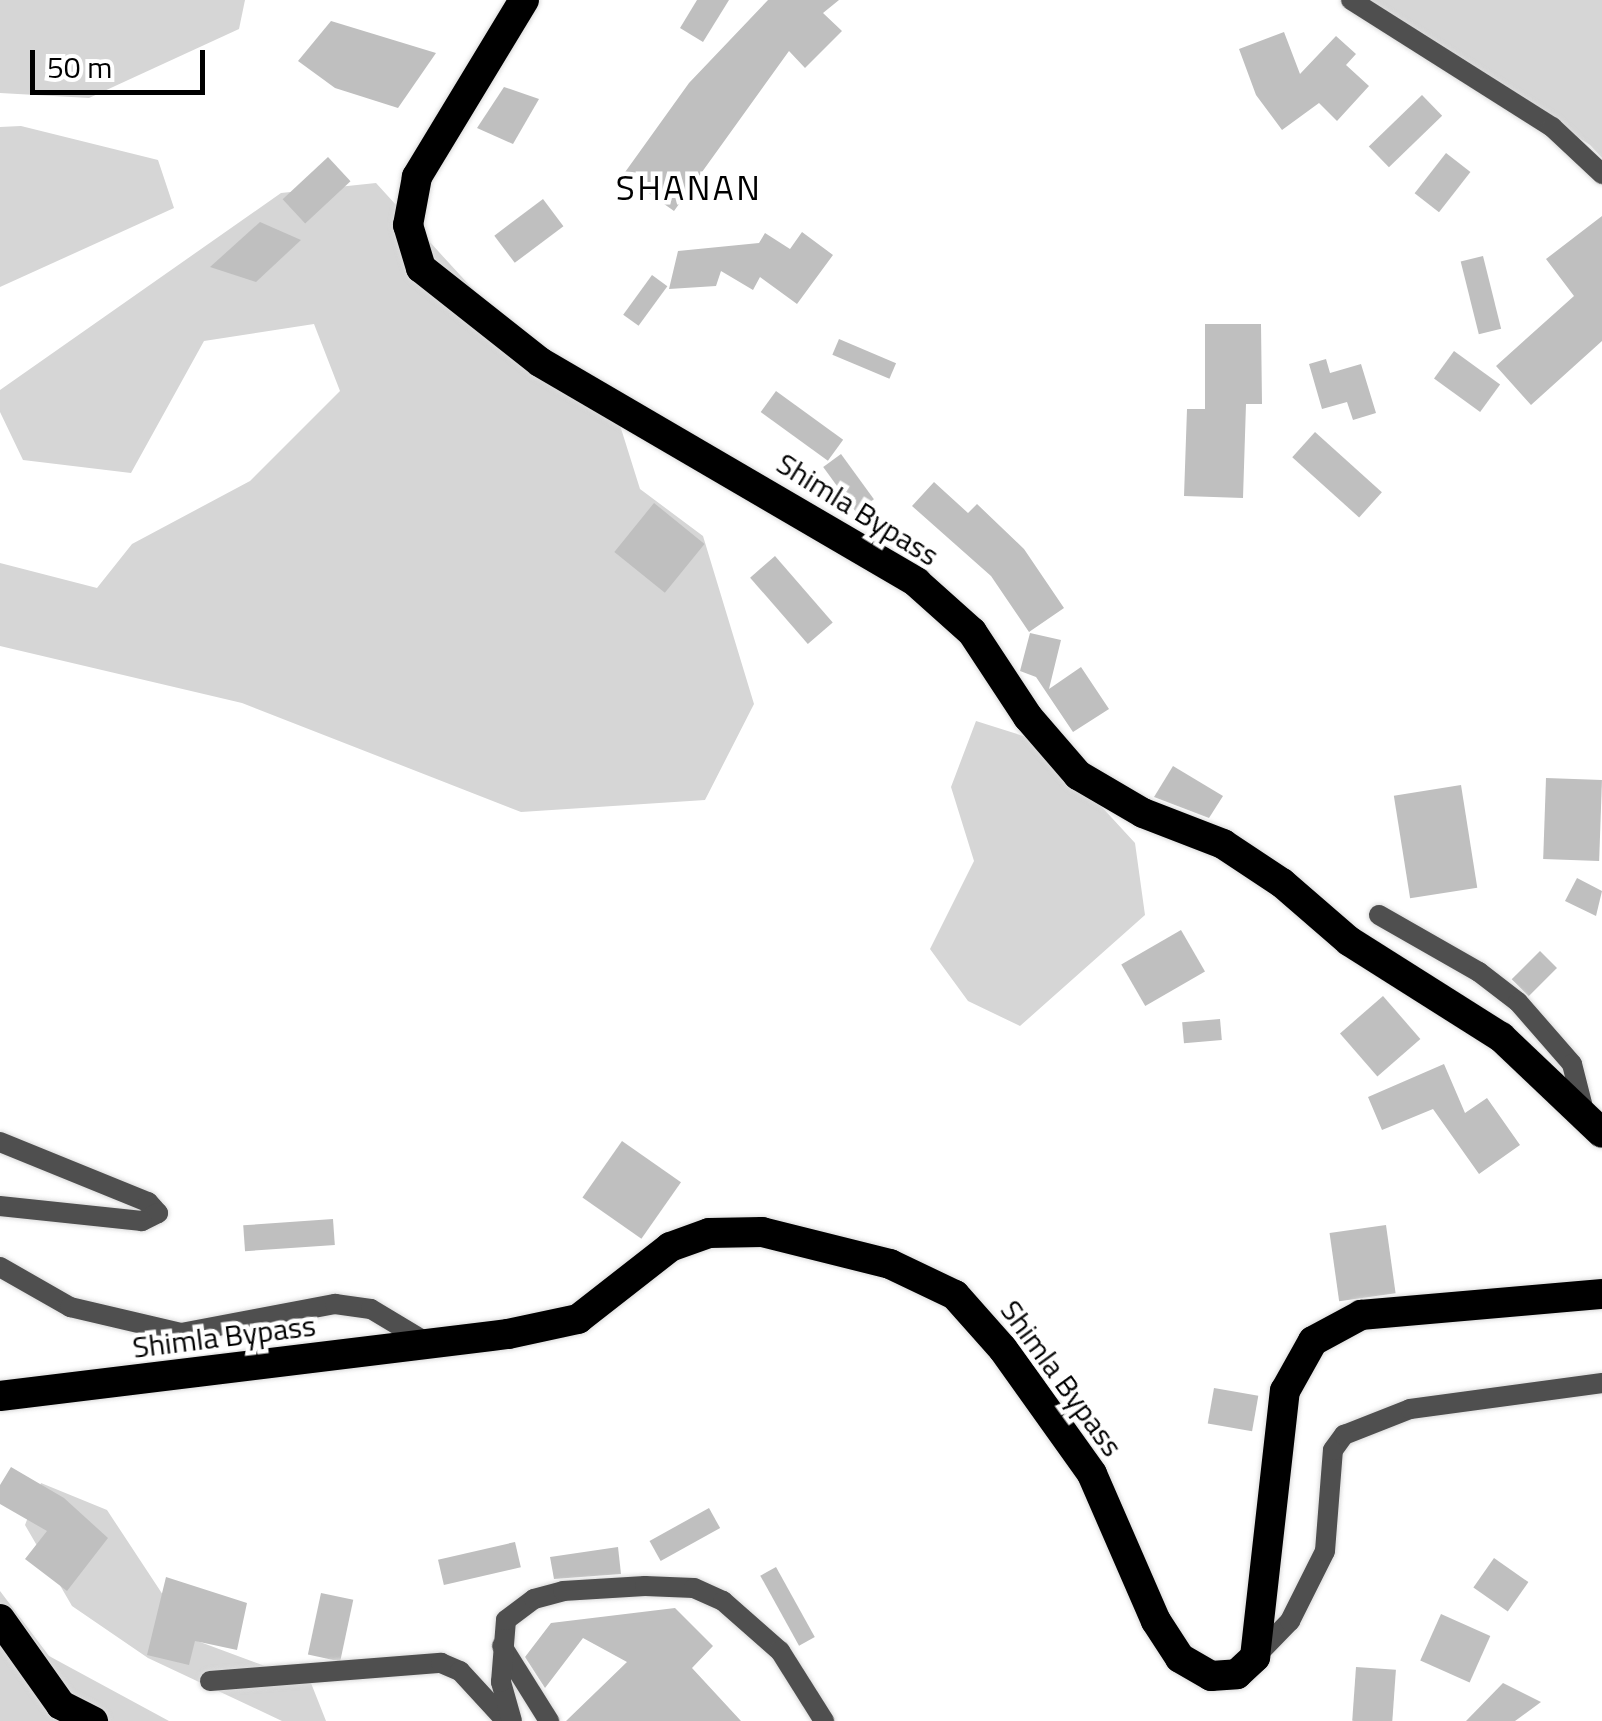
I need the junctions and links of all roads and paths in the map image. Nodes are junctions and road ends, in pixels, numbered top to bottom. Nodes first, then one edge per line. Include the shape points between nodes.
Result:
1 (524, 0) edge
2 (1351, 0) edge
3 (1602, 174) edge
4 (1379, 915) dead end
5 (1594, 1124) edge
6 (0, 1142) edge
7 (0, 1206) edge
8 (0, 1268) edge
9 (1602, 1294) edge
10 (430, 1345) junction
11 (1602, 1384) edge
12 (0, 1396) edge
13 (0, 1618) edge
14 (500, 1643) junction
15 (1255, 1657) junction
16 (210, 1681) dead end
17 (93, 1721) edge
18 (509, 1721) edge
19 (549, 1721) edge
20 (824, 1721) edge

1 - 5 highway, Shimla Bypass via 417,177 408,224 421,268 540,362 916,582 972,632 1028,716 1078,774 1142,812 1224,844 1282,882 1350,941 1501,1038
2 - 3 street via 1552,127
4 - 5 street via 1480,972 1518,1002 1572,1064
6 - 7 street via 148,1202 158,1212 142,1221
8 - 10 street via 70,1307 182,1332 335,1304 371,1309
9 - 15 highway via 1360,1315 1312,1341 1284,1391
10 - 12 highway, Shimla Bypass
10 - 15 highway, Shimla Bypass via 578,1319 670,1247 710,1234 762,1232 890,1264 955,1295 1055,1418 1092,1474 1156,1621 1180,1658 1211,1676 1237,1674
11 - 15 street via 1410,1410 1344,1435 1333,1450 1325,1551 1308,1592
13 - 17 highway via 61,1705
14 - 18 street
14 - 19 street
14 - 20 street via 506,1620 534,1599 596,1589 694,1588 724,1601 780,1651
16 - 18 street via 442,1663 460,1671

